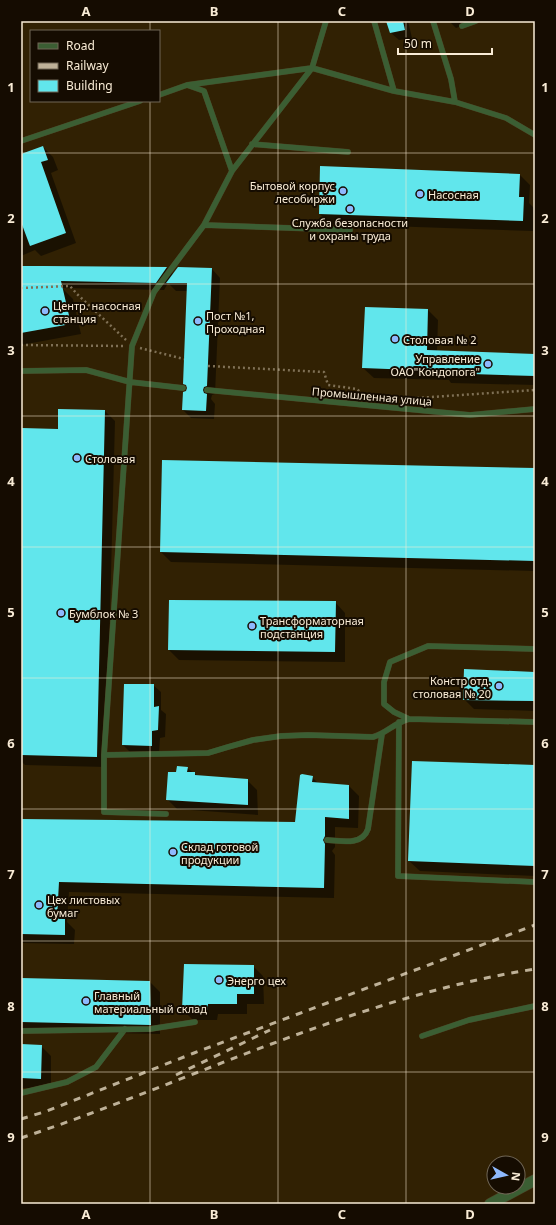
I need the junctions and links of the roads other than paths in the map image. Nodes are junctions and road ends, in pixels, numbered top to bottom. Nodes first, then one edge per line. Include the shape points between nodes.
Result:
1 (326, 21) edge
2 (374, 21) edge
3 (433, 21) edge
4 (476, 21) edge
5 (462, 26) dead end
6 (312, 68) junction
7 (188, 85) junction
8 (394, 91) junction
9 (160, 95) edge
10 (137, 102) edge
11 (455, 102) junction
12 (535, 135) edge
13 (21, 141) edge
14 (252, 144) junction
15 (348, 152) dead end
16 (232, 171) junction
17 (204, 225) junction
18 (350, 230) dead end
19 (21, 371) edge
20 (130, 382) junction
21 (183, 388) dead end
22 (207, 390) dead end
23 (535, 409) edge
24 (535, 649) edge
25 (408, 719) junction
26 (399, 722) junction
27 (535, 722) edge
28 (382, 734) junction
29 (104, 756) junction
30 (166, 814) dead end
31 (327, 840) dead end
32 (535, 882) edge
33 (535, 1006) edge
34 (196, 1022) dead end
35 (125, 1029) junction
36 (21, 1031) edge
37 (422, 1036) dead end
38 (21, 1093) edge
39 (535, 1180) edge
40 (490, 1204) edge

1 - 6 lane
2 - 8 lane
3 - 11 lane via 451,79
4 - 5 lane
6 - 7 lane
6 - 8 lane
6 - 14 lane
7 - 9 lane
7 - 16 lane via 204,92
8 - 11 lane
10 - 13 lane
11 - 12 lane via 506,118
14 - 15 lane
14 - 16 lane
16 - 17 lane
17 - 18 lane
17 - 20 lane via 154,292 132,346
19 - 20 lane via 86,370
20 - 21 lane
20 - 29 lane
22 - 23 lane, Промышленная улица via 470,415
24 - 25 lane via 428,646 390,662 384,682 384,704
25 - 26 lane
25 - 27 lane
26 - 28 lane
26 - 32 lane via 398,876
28 - 29 lane via 373,737 281,736 253,740 208,753
28 - 31 lane via 366,835 357,841
29 - 30 lane via 104,812
33 - 37 lane via 469,1020
34 - 35 lane via 150,1029
35 - 36 lane
35 - 38 lane via 96,1067 67,1082
39 - 40 street

